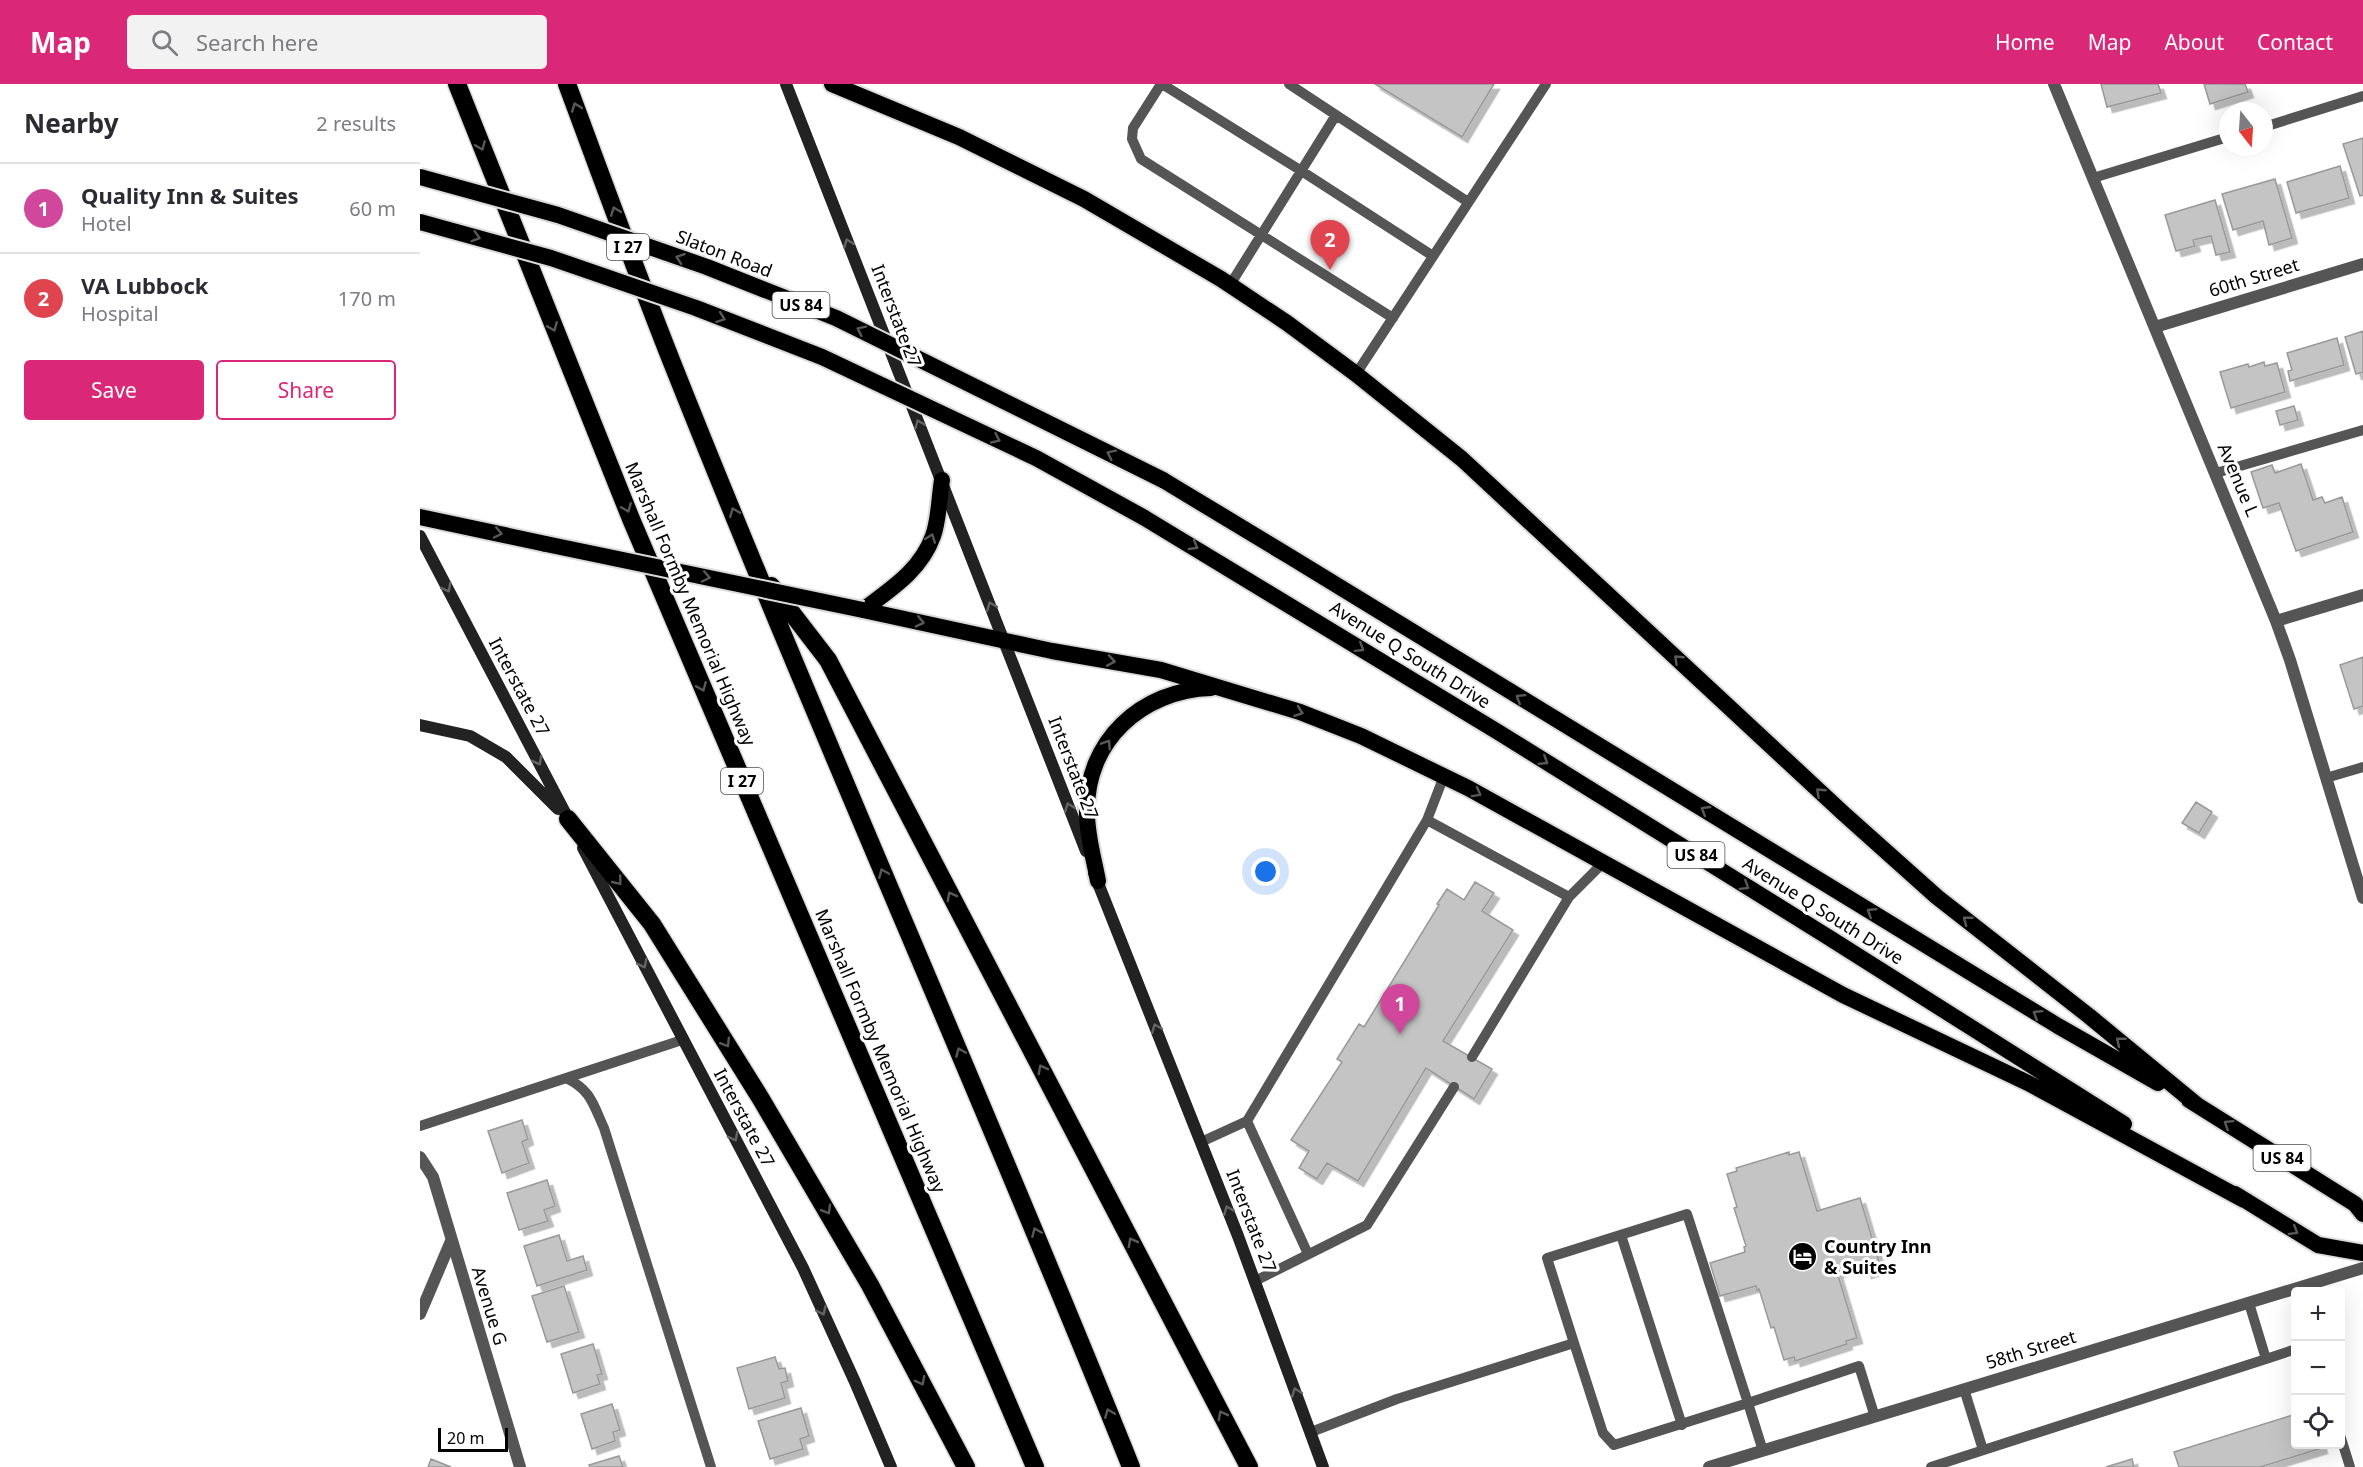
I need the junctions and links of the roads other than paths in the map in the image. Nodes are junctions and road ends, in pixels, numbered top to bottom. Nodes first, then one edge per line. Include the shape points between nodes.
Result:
1 (567, 84) edge
2 (786, 84) edge
3 (832, 84) edge
4 (1161, 84) edge
5 (1289, 84) edge
6 (1546, 84) edge
7 (2054, 84) edge
8 (458, 86) edge
9 (2363, 96) edge
10 (1336, 115) junction
11 (2273, 123) edge
12 (2219, 140) edge
13 (1300, 170) junction
14 (420, 177) edge
15 (2093, 178) junction
16 (1468, 202) junction
17 (420, 222) edge
18 (1261, 234) junction
19 (1432, 256) junction
20 (2363, 264) edge
21 (1230, 285) junction
22 (1393, 318) junction
23 (2155, 327) junction
24 (1356, 374) junction
25 (2363, 430) edge
26 (2216, 473) junction
27 (942, 480) junction
28 (1163, 480) joint
29 (420, 517) edge
30 (420, 536) edge
31 (756, 566) junction
32 (2363, 595) edge
33 (863, 609) junction
34 (2276, 621) junction
35 (1005, 642) junction
36 (1223, 688) junction
37 (420, 725) edge
38 (2363, 766) edge
39 (1444, 776) junction
40 (2326, 778) junction
41 (568, 819) junction
42 (1427, 820) junction
43 (1603, 863) junction
44 (1098, 881) junction
45 (1569, 897) junction
46 (2363, 898) edge
47 (682, 1040) junction
48 (1472, 1057) dead end
49 (566, 1078) junction
50 (1454, 1087) dead end
51 (2198, 1105) junction
52 (1247, 1121) junction
53 (420, 1125) edge
54 (1201, 1142) junction
55 (420, 1157) edge
56 (2244, 1200) junction
57 (2363, 1214) edge
58 (1621, 1235) junction
59 (451, 1241) junction
60 (2363, 1253) edge
61 (1308, 1254) junction
62 (2363, 1268) edge
63 (1255, 1281) junction
64 (2249, 1303) junction
65 (420, 1314) edge
66 (1574, 1342) junction
67 (2291, 1350) edge
68 (2266, 1359) junction
69 (1964, 1389) junction
70 (1748, 1403) junction
71 (1875, 1416) junction
72 (1682, 1425) junction
73 (1311, 1432) junction
74 (2344, 1449) edge
75 (1763, 1450) junction
76 (1983, 1450) junction
77 (520, 1467) edge
78 (711, 1467) edge
79 (891, 1467) edge
80 (966, 1467) edge
81 (1035, 1467) edge
82 (1131, 1467) edge
83 (1249, 1467) edge
84 (1323, 1467) edge
85 (1709, 1467) edge
86 (1931, 1467) edge
87 (2350, 1467) edge

31 -> 1 highway, I 27 via 673,364
27 -> 2 main road, Interstate 27
3 - 21 highway via 959,137 1084,199
4 - 13 lane
4 - 18 lane via 1133,128 1132,139 1141,159
5 - 10 lane
6 - 16 lane
7 - 15 street, Avenue L
8 -> 81 highway, Marshall Formby Memorial Highway / I 27 via 636,529
9 - 11 lane
10 - 13 lane
10 - 16 lane
12 - 15 lane
13 - 18 lane
13 - 19 lane
28 -> 14 highway, Slaton Road / US 84, bridge via 836,318 569,219
15 - 23 street, Avenue L
16 - 19 lane
17 -> 56 highway, Avenue Q South Drive / US 84, bridge via 562,262 696,308 822,357 1036,458 1143,517 1498,732
18 - 21 lane
18 - 22 lane
19 - 22 lane
20 - 23 street, 60th Street
21 - 24 highway
22 - 24 lane
23 - 26 street, Avenue L
51 -> 24 highway via 1937,897 1470,467
25 - 26 lane
26 - 34 street, Avenue L
33 -> 27 highway via 897,585 921,561 934,535
35 -> 27 main road, Interstate 27
51 -> 28 highway, Avenue Q South Drive / US 84 via 2058,1026
29 -> 33 highway, bridge
30 -> 41 main road, Interstate 27
82 -> 31 highway, I 27 via 1049,1262
83 -> 31 highway via 828,660
32 - 34 street
33 -> 35 highway
34 - 40 street, Avenue L
35 -> 36 highway via 1161,670
44 -> 35 main road, Interstate 27
36 -> 39 highway via 1361,736
44 -> 36 highway via 1088,790 1095,764 1107,743 1136,711 1156,700 1195,689
37 - 41 main road via 470,736 506,757
38 - 40 lane
39 - 42 lane
39 -> 43 highway
40 - 46 street, Avenue L
41 -> 47 main road, Interstate 27
41 -> 80 highway via 652,924 761,1099 870,1285
42 - 45 lane
42 - 52 lane
43 - 45 lane
43 - 56 highway via 1843,995 2028,1083
54 -> 44 main road, Interstate 27
45 - 48 lane
47 - 49 lane
47 -> 79 main road, Interstate 27 via 802,1268
49 - 53 lane
49 - 78 lane via 582,1086 590,1096 604,1128
50 - 61 lane via 1367,1225
57 -> 51 highway, Avenue Q South Drive / US 84 via 2355,1203
52 - 54 lane
52 - 61 lane
63 -> 54 main road, Interstate 27
55 - 59 street, Avenue G via 433,1178
56 -> 60 highway, Avenue Q South Drive / US 84 via 2318,1245
58 - 66 lane via 1547,1258
58 - 70 lane via 1687,1214
58 - 72 lane
59 - 65 street
59 - 77 street, Avenue G
61 - 63 lane
62 - 64 street, 58th Street
73 -> 63 main road, Interstate 27
64 - 68 lane
64 - 69 street, 58th Street
66 - 72 lane via 1603,1433 1614,1445
66 - 73 lane via 1397,1399
67 - 68 lane
68 - 76 lane
69 - 71 street, 58th Street
69 - 76 lane
70 - 71 lane via 1859,1366
70 - 72 lane
70 - 75 lane
71 - 75 street, 58th Street
73 - 84 main road, Interstate 27
74 - 87 lane
75 - 85 street, 58th Street
76 - 86 lane

